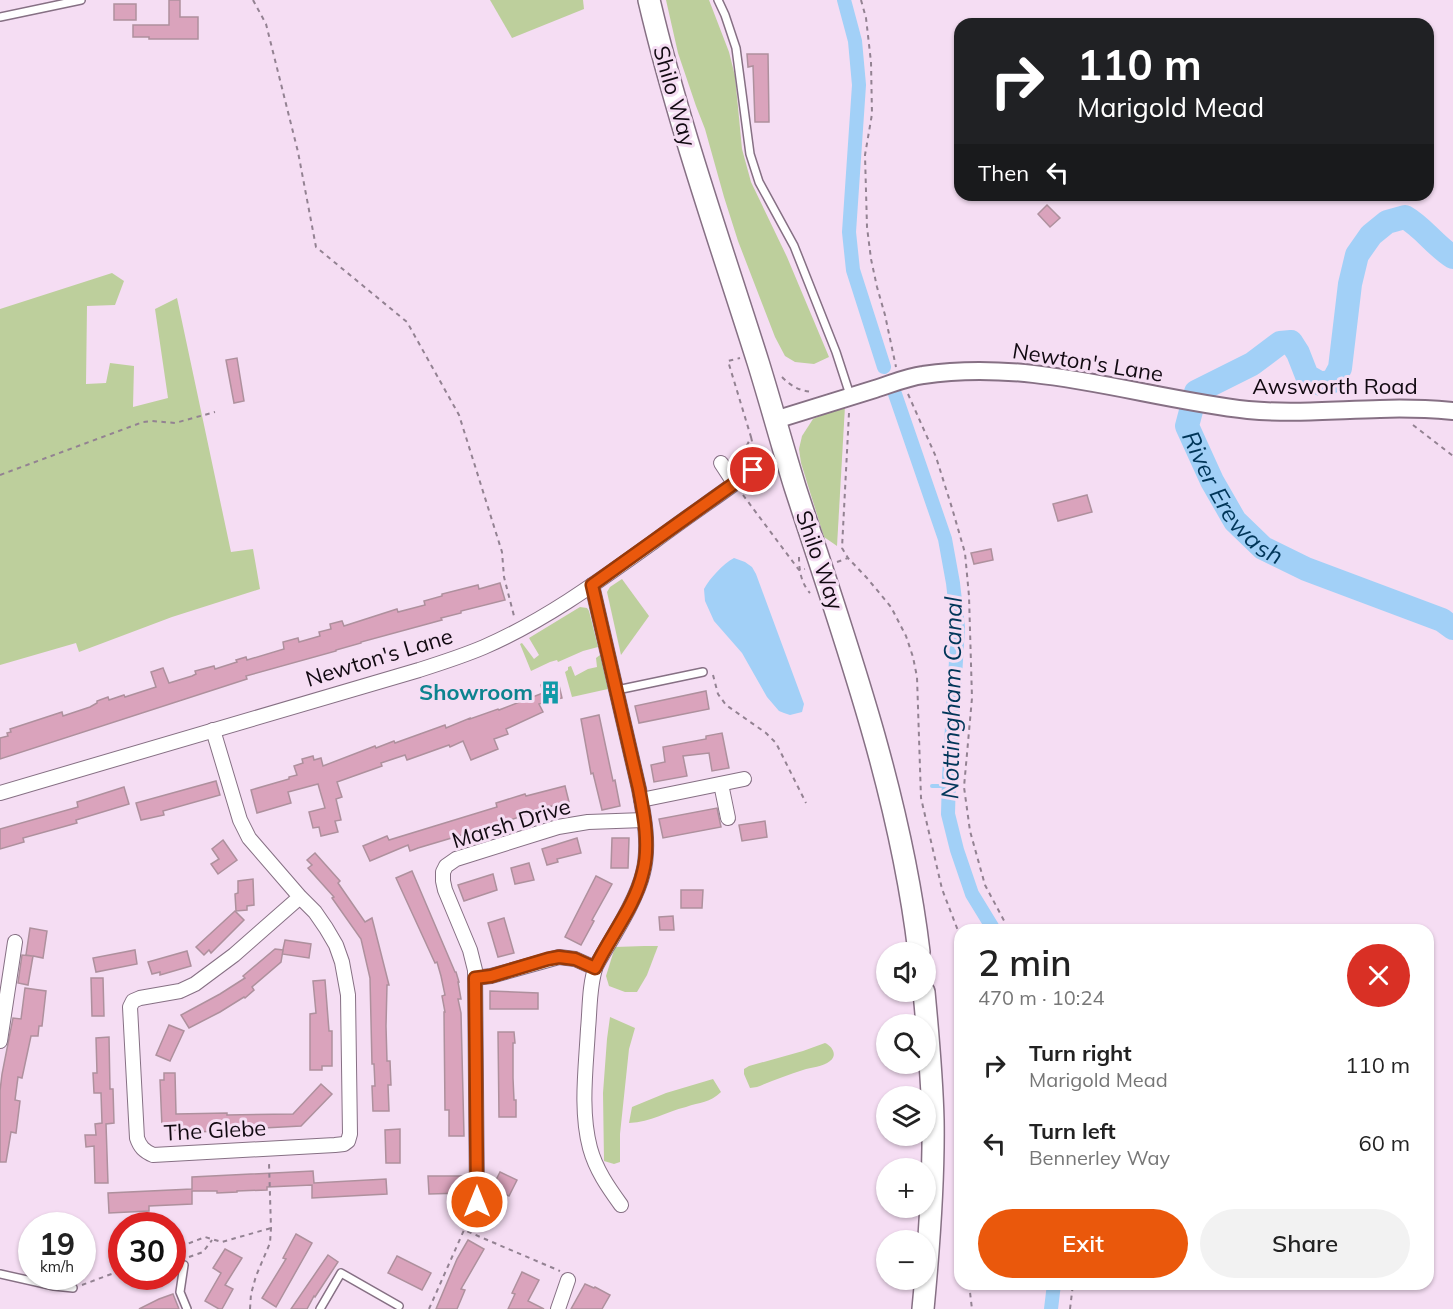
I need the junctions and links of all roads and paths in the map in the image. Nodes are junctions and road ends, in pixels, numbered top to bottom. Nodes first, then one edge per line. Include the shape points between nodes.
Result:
1 (81, 0) edge
2 (253, 0) edge
3 (649, 0) edge
4 (718, 0) edge
5 (861, 0) edge
6 (0, 17) edge
7 (740, 358) dead end
8 (780, 375) dead end
9 (900, 381) junction
10 (817, 392) dead end
11 (850, 397) junction
12 (1217, 405) joint
13 (1453, 411) edge
14 (215, 412) dead end
15 (775, 420) junction
16 (751, 437) junction
17 (721, 463) dead end
18 (0, 475) edge
19 (744, 477) junction
20 (848, 558) junction
21 (822, 566) junction
22 (592, 585) junction
23 (518, 630) junction
24 (711, 667) dead end
25 (703, 672) dead end
26 (617, 690) junction
27 (213, 730) junction
28 (744, 779) dead end
29 (721, 784) junction
30 (0, 794) edge
31 (641, 800) junction
32 (806, 803) dead end
33 (728, 818) dead end
34 (644, 820) junction
35 (300, 897) junction
36 (955, 924) edge
37 (1006, 924) edge
38 (15, 942) dead end
39 (918, 942) edge
40 (595, 968) junction
41 (475, 978) junction
42 (925, 1002) edge
43 (0, 1041) edge
44 (269, 1148) junction
45 (621, 1205) dead end
46 (461, 1207) dead end
47 (271, 1228) junction
48 (212, 1239) junction
49 (186, 1244) edge
50 (186, 1259) edge
51 (0, 1274) edge
52 (18, 1278) edge
53 (568, 1280) joint
54 (180, 1290) edge
55 (970, 1290) edge
56 (1072, 1290) edge
57 (399, 1306) dead end
58 (187, 1309) edge
59 (250, 1309) edge
60 (320, 1309) edge
61 (429, 1309) edge
62 (558, 1309) edge
63 (923, 1309) edge
64 (972, 1309) edge
65 (1070, 1309) edge

1 - 6 lane
2 - 23 path via 266,24 298,152 316,247 407,322 459,415 502,552 504,577
3 - 15 main road, Shilo Way via 682,123
4 - 11 lane via 736,48 752,164 794,246
5 - 9 path via 871,62 872,114 865,155 867,227
7 - 16 path via 728,361
8 - 10 path via 803,391
9 - 11 street, Newton's Lane
9 - 12 street, Newton's Lane via 947,373 1024,373
9 - 37 path via 936,457 965,553 972,698 964,787 970,831 985,885
11 - 15 street, Newton's Lane
11 - 20 path via 841,542
12 - 13 street, Awsworth Road via 1276,411
14 - 18 path via 175,423 144,422
15 - 21 main road, Shilo Way
16 - 19 path via 738,465
16 - 19 path via 758,465
17 - 19 street
19 - 21 path via 799,570
19 - 22 street, Newton's Lane
20 - 21 path
20 - 36 path via 891,607 913,657 921,798 942,889
21 - 39 main road, Shilo Way via 886,775
22 - 23 street, Newton's Lane
22 - 26 street
23 - 27 street, Newton's Lane via 446,661
24 - 32 path via 723,702 776,742
25 - 26 lane
26 - 31 street
27 - 30 street, Newton's Lane
27 - 35 street, The Glebe via 245,831
28 - 29 street
29 - 31 street
29 - 33 street
31 - 34 street
34 - 40 street via 643,875
34 - 41 street, Marsh Drive via 558,826 448,864 443,872 444,885 470,950
35 - 44 street, The Glebe via 336,945 345,977 350,1134 344,1144
35 - 44 street, The Glebe via 205,978 180,991 133,1000 130,1007 137,1138 142,1149 153,1155
38 - 43 street
40 - 41 street via 559,957
40 - 45 street via 586,1064 586,1131 597,1168
41 - 46 street, Marsh Drive via 483,1204
42 - 63 main road via 933,1120
44 - 47 path
47 - 48 path via 222,1242
47 - 59 path
48 - 49 path via 205,1237
48 - 50 path via 203,1252
51 - 52 lane
53 - 61 path via 570,1275 464,1230
53 - 62 street
54 - 58 lane
55 - 64 path
56 - 65 path
57 - 60 lane via 341,1273

